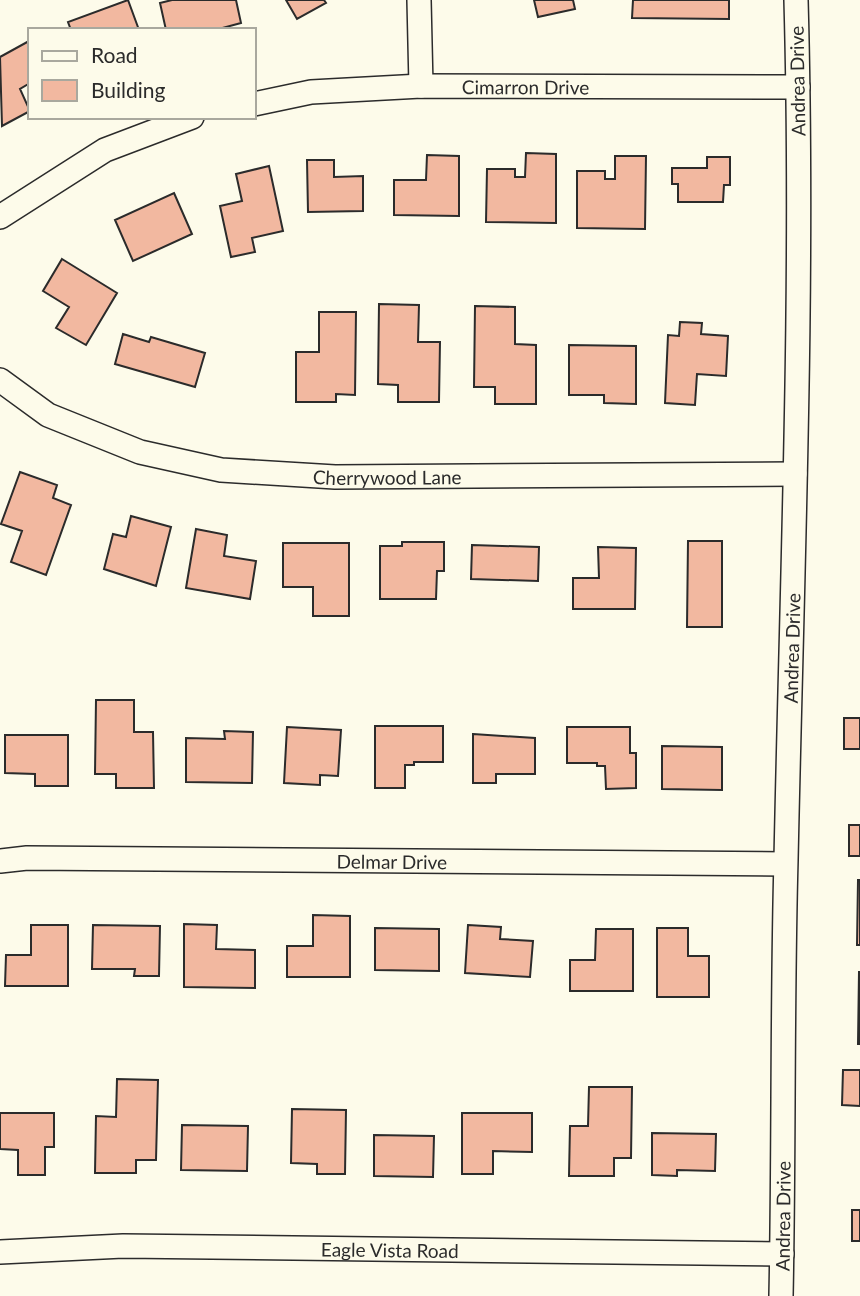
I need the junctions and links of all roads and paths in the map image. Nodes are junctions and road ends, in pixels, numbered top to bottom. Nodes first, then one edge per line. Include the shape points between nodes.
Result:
1 (419, 0) edge
2 (796, 0) edge
3 (421, 86) junction
4 (798, 87) junction
5 (256, 104) edge
6 (187, 119) edge
7 (0, 216) edge
8 (0, 380) edge
9 (795, 474) junction
10 (0, 861) edge
11 (785, 864) junction
12 (0, 1252) edge
13 (782, 1254) junction
14 (781, 1296) edge

1 - 3 street
2 - 4 street, Andrea Drive
3 - 4 street, Cimarron Drive
3 - 5 street, Cimarron Drive via 311,92
4 - 9 street, Andrea Drive
6 - 7 street via 104,150
8 - 9 street, Cherrywood Lane via 48,415 140,452 221,470 335,477
9 - 11 street, Andrea Drive
10 - 11 street, Delmar Drive
11 - 13 street, Andrea Drive
12 - 13 street, Eagle Vista Road via 123,1246
13 - 14 street, Andrea Drive

